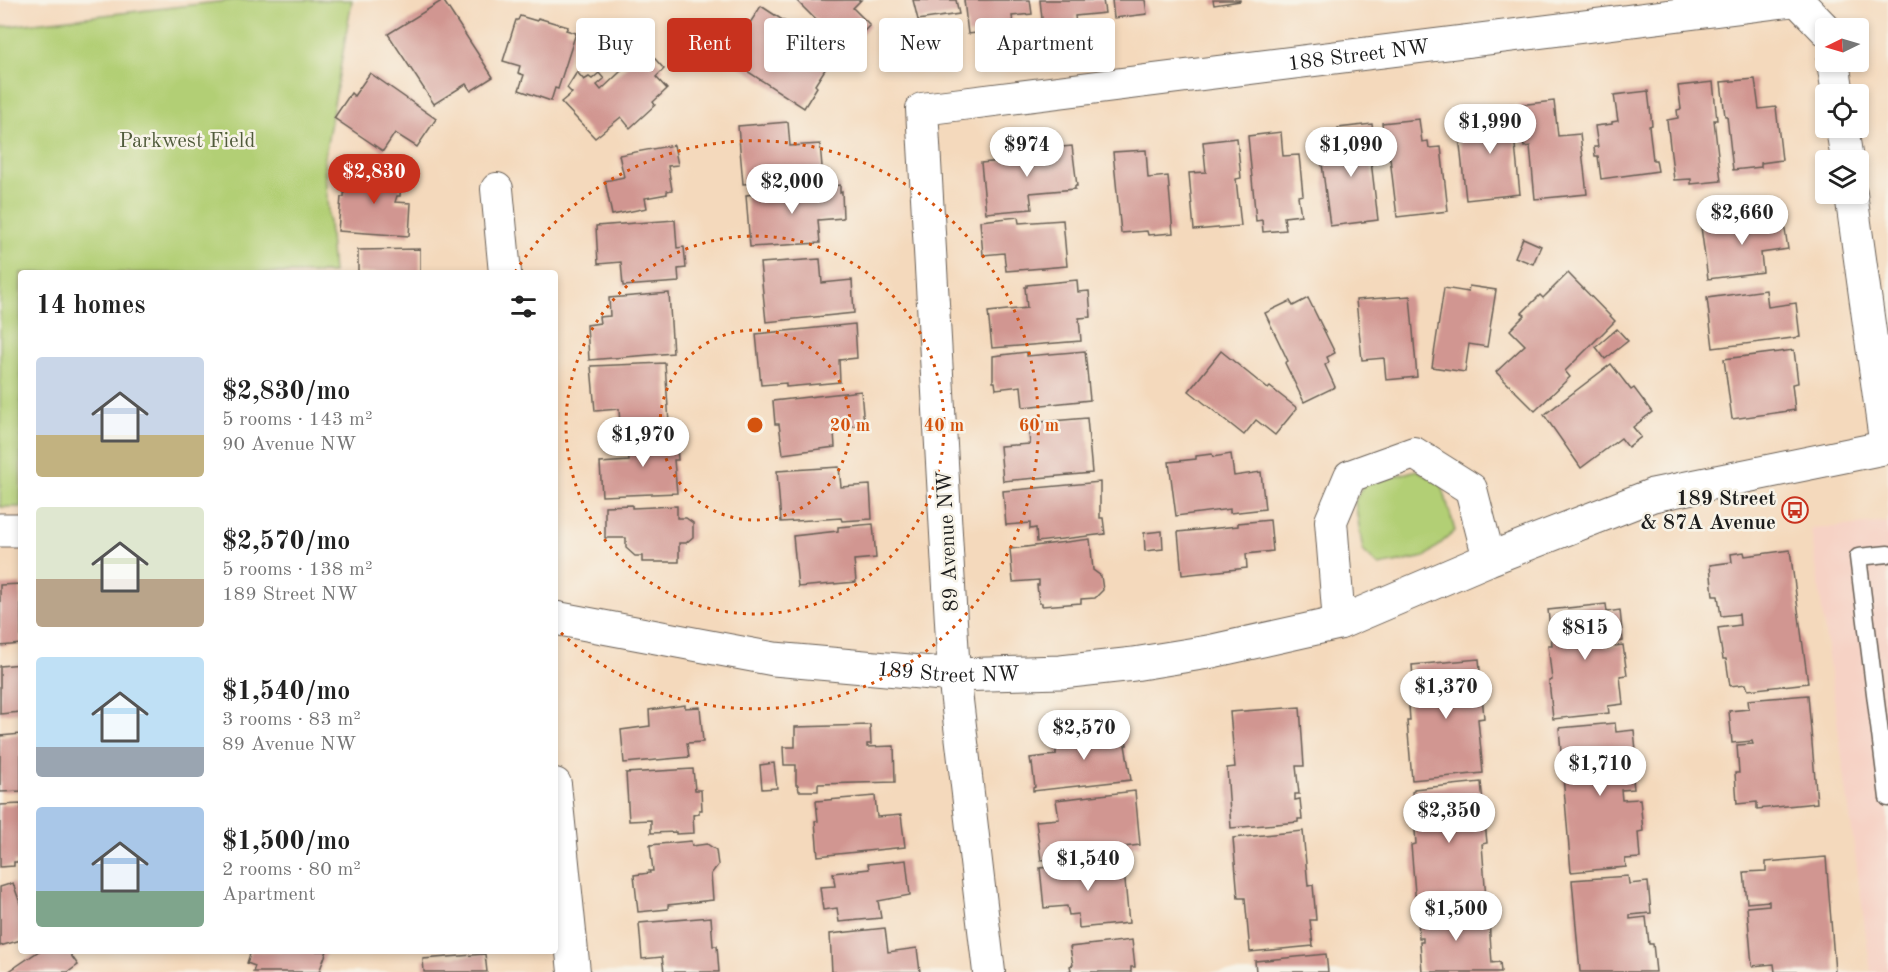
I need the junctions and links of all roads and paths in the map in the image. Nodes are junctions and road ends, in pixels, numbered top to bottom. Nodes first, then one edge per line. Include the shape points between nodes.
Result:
1 (1796, 0) edge
2 (1815, 19) edge
3 (922, 109) joint
4 (496, 189) dead end
5 (1852, 204) edge
6 (505, 270) edge
7 (1887, 447) edge
8 (0, 530) edge
9 (18, 530) edge
10 (1888, 554) edge
11 (1489, 559) junction
12 (558, 619) edge
13 (1340, 623) junction
14 (954, 675) junction
15 (1888, 798) edge
16 (558, 814) edge
17 (574, 972) edge
18 (989, 972) edge

1 - 2 street
1 - 3 street, 188 Street NW
3 - 14 street, 89 Avenue NW
4 - 6 street
5 - 7 street
7 - 11 street, 189 Street NW via 1653,495
8 - 9 street
10 - 15 lane via 1858,557
11 - 13 street, 189 Street NW
11 - 13 street via 1471,489 1414,453 1350,476 1331,521
12 - 14 street, 189 Street NW via 774,659
13 - 14 street, 189 Street NW via 1134,664 1061,672
14 - 18 street, 89 Avenue NW
16 - 17 street

